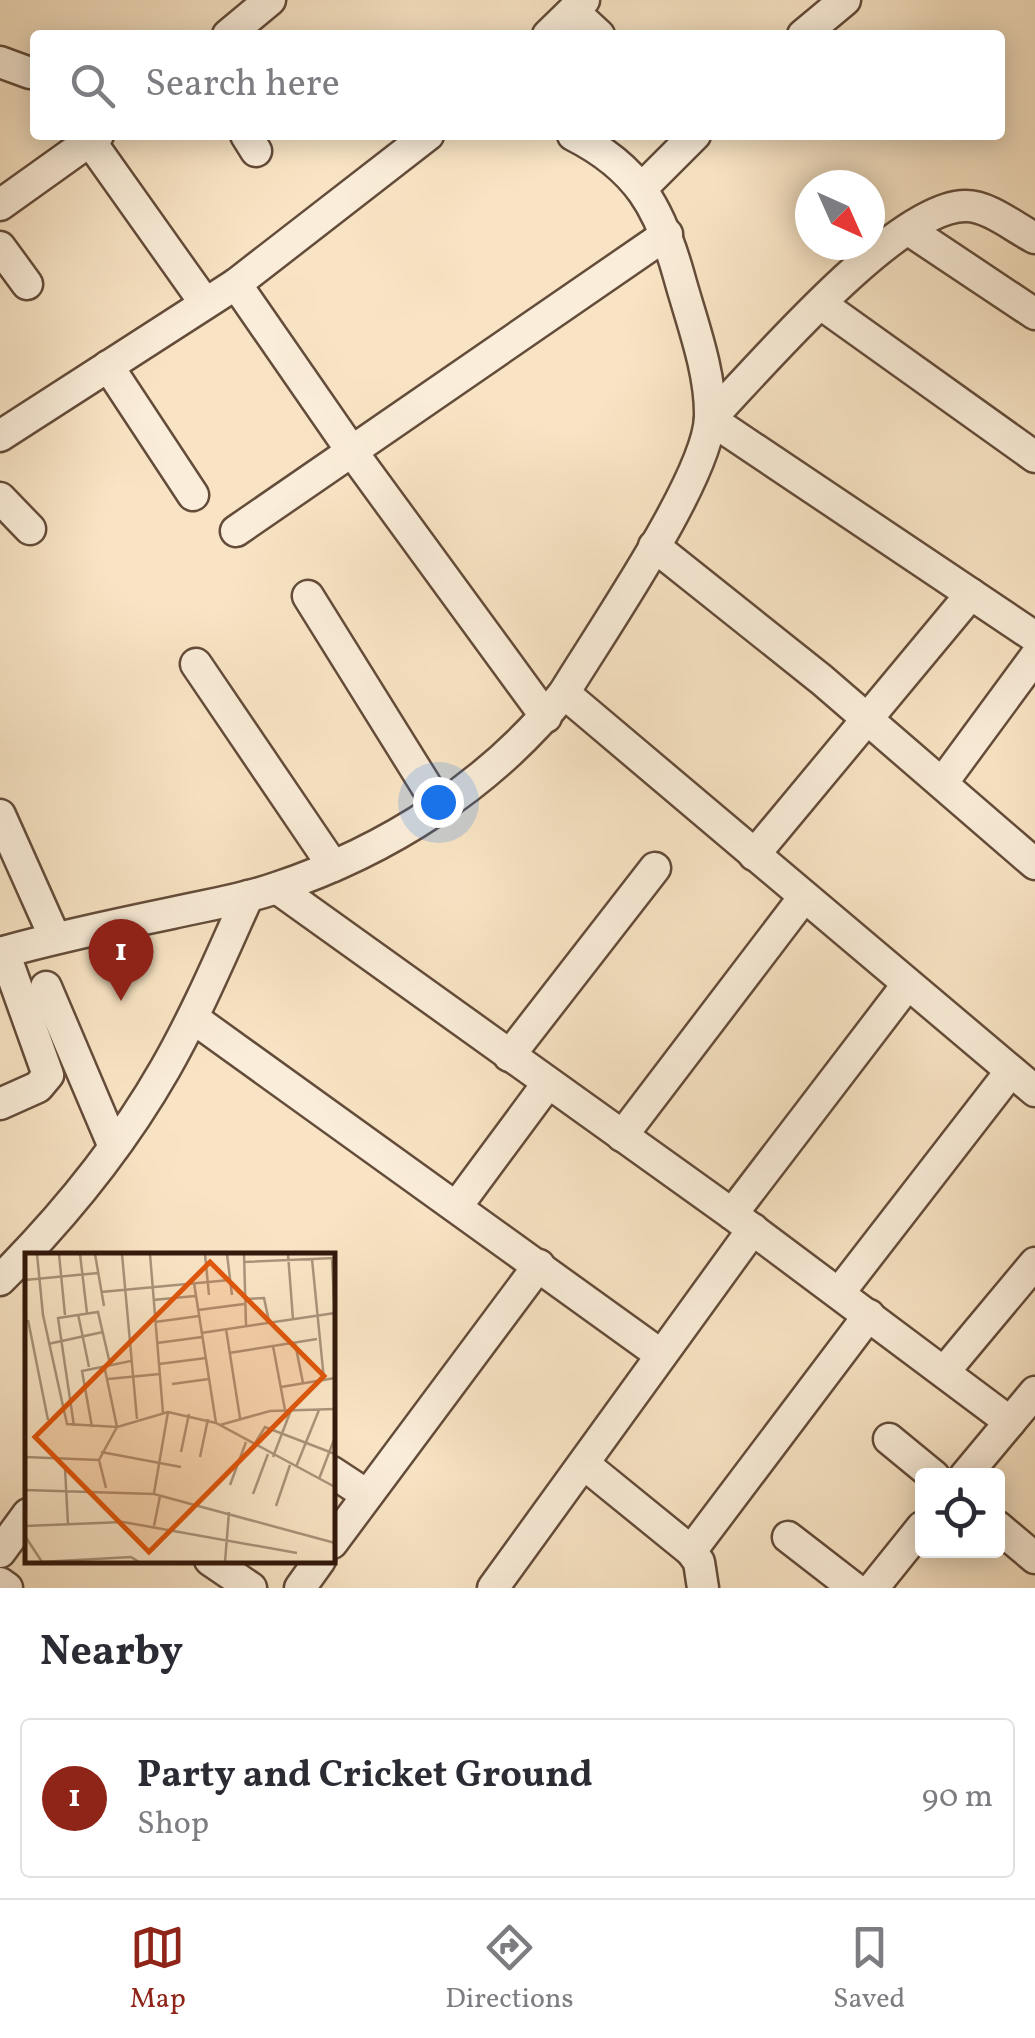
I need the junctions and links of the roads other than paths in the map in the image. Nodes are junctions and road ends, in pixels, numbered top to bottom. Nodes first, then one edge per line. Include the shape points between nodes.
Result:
1 (270, 0) edge
2 (845, 0) edge
3 (579, 6) edge
4 (234, 30) edge
5 (553, 30) edge
6 (596, 30) edge
7 (810, 30) edge
8 (0, 62) edge
9 (30, 73) dead end
10 (91, 140) edge
11 (95, 140) edge
12 (422, 140) edge
13 (581, 140) edge
14 (690, 140) edge
15 (642, 188) junction
16 (0, 205) edge
17 (909, 230) junction
18 (667, 234) junction
19 (1035, 238) edge
20 (0, 246) edge
21 (27, 284) dead end
22 (236, 284) junction
23 (205, 303) junction
24 (821, 304) junction
25 (1035, 314) edge
26 (108, 366) junction
27 (710, 419) junction
28 (0, 436) edge
29 (353, 453) junction
30 (1035, 458) edge
31 (193, 495) dead end
32 (0, 498) edge
33 (30, 530) dead end
34 (236, 531) dead end
35 (654, 546) junction
36 (971, 594) junction
37 (308, 596) dead end
38 (1035, 637) edge
39 (196, 664) dead end
40 (1031, 670) edge
41 (555, 705) junction
42 (868, 718) junction
43 (943, 782) junction
44 (440, 808) junction
45 (0, 816) edge
46 (754, 856) junction
47 (1035, 864) edge
48 (334, 866) junction
49 (654, 868) dead end
50 (263, 892) junction
51 (804, 897) junction
52 (56, 938) junction
53 (2, 952) edge
54 (907, 985) junction
55 (46, 988) dead end
56 (192, 1018) junction
57 (509, 1056) junction
58 (1011, 1071) junction
59 (548, 1083) junction
60 (1035, 1091) edge
61 (0, 1104) edge
62 (622, 1136) junction
63 (114, 1147) junction
64 (456, 1206) junction
65 (742, 1222) junction
66 (28, 1253) edge
67 (1035, 1262) edge
68 (539, 1265) junction
69 (839, 1293) junction
70 (869, 1315) junction
71 (660, 1355) junction
72 (944, 1372) junction
73 (1035, 1392) edge
74 (1010, 1422) junction
75 (889, 1439) dead end
76 (584, 1464) junction
77 (924, 1468) edge
78 (972, 1468) edge
79 (335, 1474) edge
80 (367, 1495) junction
81 (25, 1518) edge
82 (1005, 1533) edge
83 (915, 1536) edge
84 (788, 1537) dead end
85 (335, 1539) edge
86 (691, 1551) junction
87 (0, 1552) edge
88 (1035, 1558) edge
89 (214, 1563) edge
90 (318, 1563) edge
91 (0, 1583) edge
92 (497, 1587) edge
93 (7, 1588) edge
94 (251, 1588) edge
95 (300, 1588) edge
96 (702, 1588) edge
97 (854, 1588) edge
98 (873, 1588) edge

1 - 4 street
2 - 7 street
3 - 5 street
3 - 6 street
8 - 9 street
10 - 16 street
11 - 23 street
12 - 22 street
13 - 15 street via 624,167
14 - 15 street
15 - 18 street
17 - 19 street via 965,206
17 - 24 street
17 - 25 street
18 - 27 street
18 - 29 street
20 - 21 street
22 - 23 street
22 - 29 street
23 - 26 street
24 - 27 street
24 - 30 street
26 - 28 street
26 - 31 street
27 - 35 street via 697,464
27 - 36 street
29 - 34 street
29 - 41 street
32 - 33 street
35 - 41 street
35 - 42 street
36 - 38 street
36 - 42 street
37 - 44 street
39 - 48 street
40 - 43 street
41 - 44 street
41 - 46 street
42 - 43 street
42 - 46 street
43 - 47 street
44 - 48 street
45 - 52 street
46 - 51 street
48 - 50 street
49 - 57 street
50 - 52 street
50 - 56 street
50 - 57 street
51 - 54 street
51 - 62 street
52 - 53 street
53 - 61 street via 48,1075 38,1087
54 - 58 street
54 - 65 street
55 - 63 street
56 - 63 street
56 - 64 street
57 - 59 street
58 - 60 street
58 - 69 street
59 - 62 street
59 - 64 street
62 - 65 street
63 - 66 street
64 - 68 street
65 - 69 street
65 - 71 street
67 - 72 street
68 - 71 street
68 - 80 street
69 - 70 street
70 - 72 street
70 - 86 street
71 - 76 street
72 - 74 street
73 - 74 street
74 - 78 street
75 - 77 street
76 - 86 street
76 - 92 street
79 - 80 street
80 - 85 street
81 - 87 street
82 - 88 street
83 - 98 street
84 - 97 street
86 - 96 street via 700,1562
89 - 94 street
90 - 95 street
91 - 93 street

